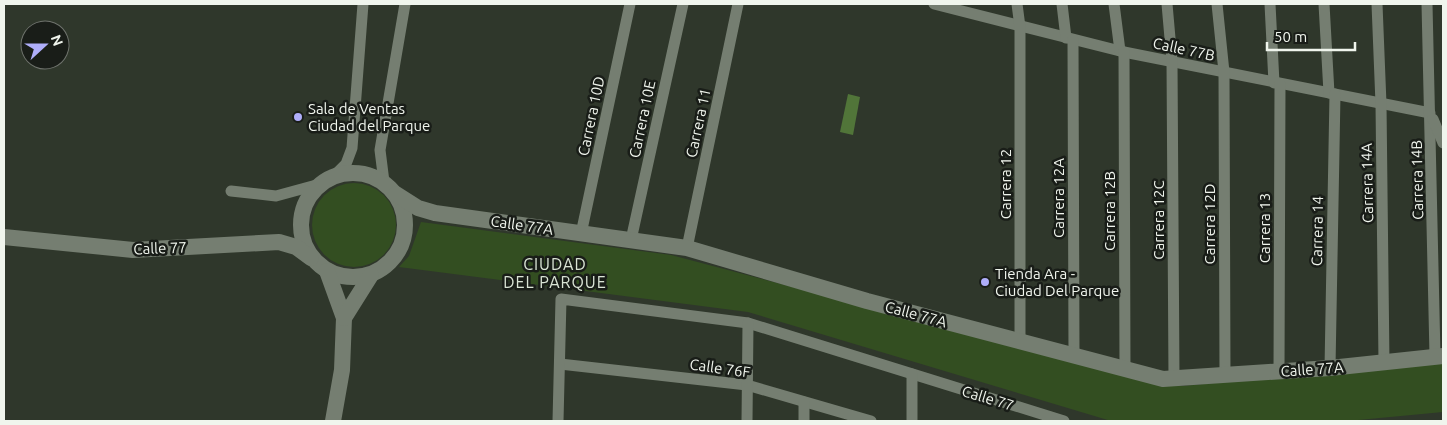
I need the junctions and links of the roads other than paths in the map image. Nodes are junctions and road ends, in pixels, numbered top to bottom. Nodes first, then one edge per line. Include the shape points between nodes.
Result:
1 (363, 4) edge
2 (405, 4) edge
3 (630, 4) edge
4 (683, 4) edge
5 (738, 4) edge
6 (934, 4) edge
7 (1017, 4) edge
8 (1062, 4) edge
9 (1114, 4) edge
10 (1167, 4) edge
11 (1217, 4) edge
12 (1270, 4) edge
13 (1324, 4) edge
14 (1377, 4) edge
15 (1427, 4) edge
16 (959, 6) edge
17 (1020, 27) junction
18 (1070, 39) junction
19 (1122, 52) junction
20 (1172, 62) junction
21 (1224, 72) junction
22 (1277, 84) junction
23 (1332, 94) junction
24 (1381, 104) junction
25 (1430, 113) junction
26 (1443, 143) edge
27 (335, 176) junction
28 (384, 182) junction
29 (320, 184) junction
30 (231, 192) dead end
31 (396, 194) junction
32 (581, 234) junction
33 (4, 237) edge
34 (631, 240) junction
35 (687, 248) junction
36 (313, 259) junction
37 (326, 271) junction
38 (371, 275) junction
39 (344, 318) junction
40 (748, 323) junction
41 (1020, 342) junction
42 (1074, 356) junction
43 (1439, 356) edge
44 (1384, 363) junction
45 (560, 364) junction
46 (1330, 368) junction
47 (1125, 370) junction
48 (1279, 371) junction
49 (912, 374) junction
50 (1225, 375) junction
51 (1174, 379) junction
52 (748, 385) junction
53 (804, 402) junction
54 (333, 421) edge
55 (558, 421) edge
56 (746, 421) edge
57 (804, 421) edge
58 (872, 421) edge
59 (912, 421) edge
60 (1064, 421) edge

1 - 27 street via 352,148 346,164
2 - 28 street via 380,150
3 - 32 street, Carrera 10D
4 - 34 street, Carrera 10E
5 - 35 street, Carrera 11
6 - 16 street, Calle 77B
7 - 17 street, Carrera 12
8 - 18 street, Carrera 12A
9 - 19 street, Carrera 12B
10 - 20 street, Carrera 12C
11 - 21 street, Carrera 12D
12 - 22 street, Carrera 13
13 - 23 street, Carrera 14
14 - 24 street, Carrera 14A
15 - 25 street, Carrera 14B
16 - 17 street, Calle 77B
17 - 18 street, Calle 77B
17 - 41 street, Carrera 12
18 - 19 street, Calle 77B
18 - 42 street, Carrera 12A
19 - 20 street, Calle 77B
19 - 47 street, Carrera 12B
20 - 21 street, Calle 77B
20 - 51 street, Carrera 12C
21 - 22 street, Calle 77B
21 - 50 street, Carrera 12D
22 - 23 street, Calle 77B
22 - 48 street, Carrera 13
23 - 24 street, Calle 77B
23 - 46 street, Carrera 14
24 - 25 street, Calle 77B
24 - 44 street, Carrera 14A
25 - 26 street
25 - 43 street, Carrera 14B
27 - 28 street via 352,172
27 - 29 street
28 - 31 street
29 - 30 street via 276,196
29 - 36 street via 309,196 302,212 304,245
31 - 32 street, Calle 77A via 418,208 435,213
31 - 38 street via 405,217 404,241 385,268
32 - 34 street, Calle 77A
33 - 36 street, Calle 77 via 133,250 279,242 296,247
34 - 35 street, Calle 77A
35 - 41 street, Calle 77A
36 - 37 street
37 - 38 street via 341,277
37 - 39 street
38 - 39 street
39 - 54 street via 342,370
40 - 45 street, Calle 77 via 561,299
40 - 49 street, Calle 77
40 - 52 street
41 - 42 street, Calle 77A
42 - 47 street, Calle 77A
43 - 44 street, Calle 77A
44 - 46 street, Calle 77A
45 - 52 street, Calle 76F
45 - 55 street
46 - 48 street, Calle 77A
47 - 51 street, Calle 77A
48 - 50 street, Calle 77A
49 - 59 street
49 - 60 street, Calle 77
50 - 51 street, Calle 77A
52 - 53 street, Calle 76F
52 - 56 street
53 - 57 street
53 - 58 street, Calle 76F

